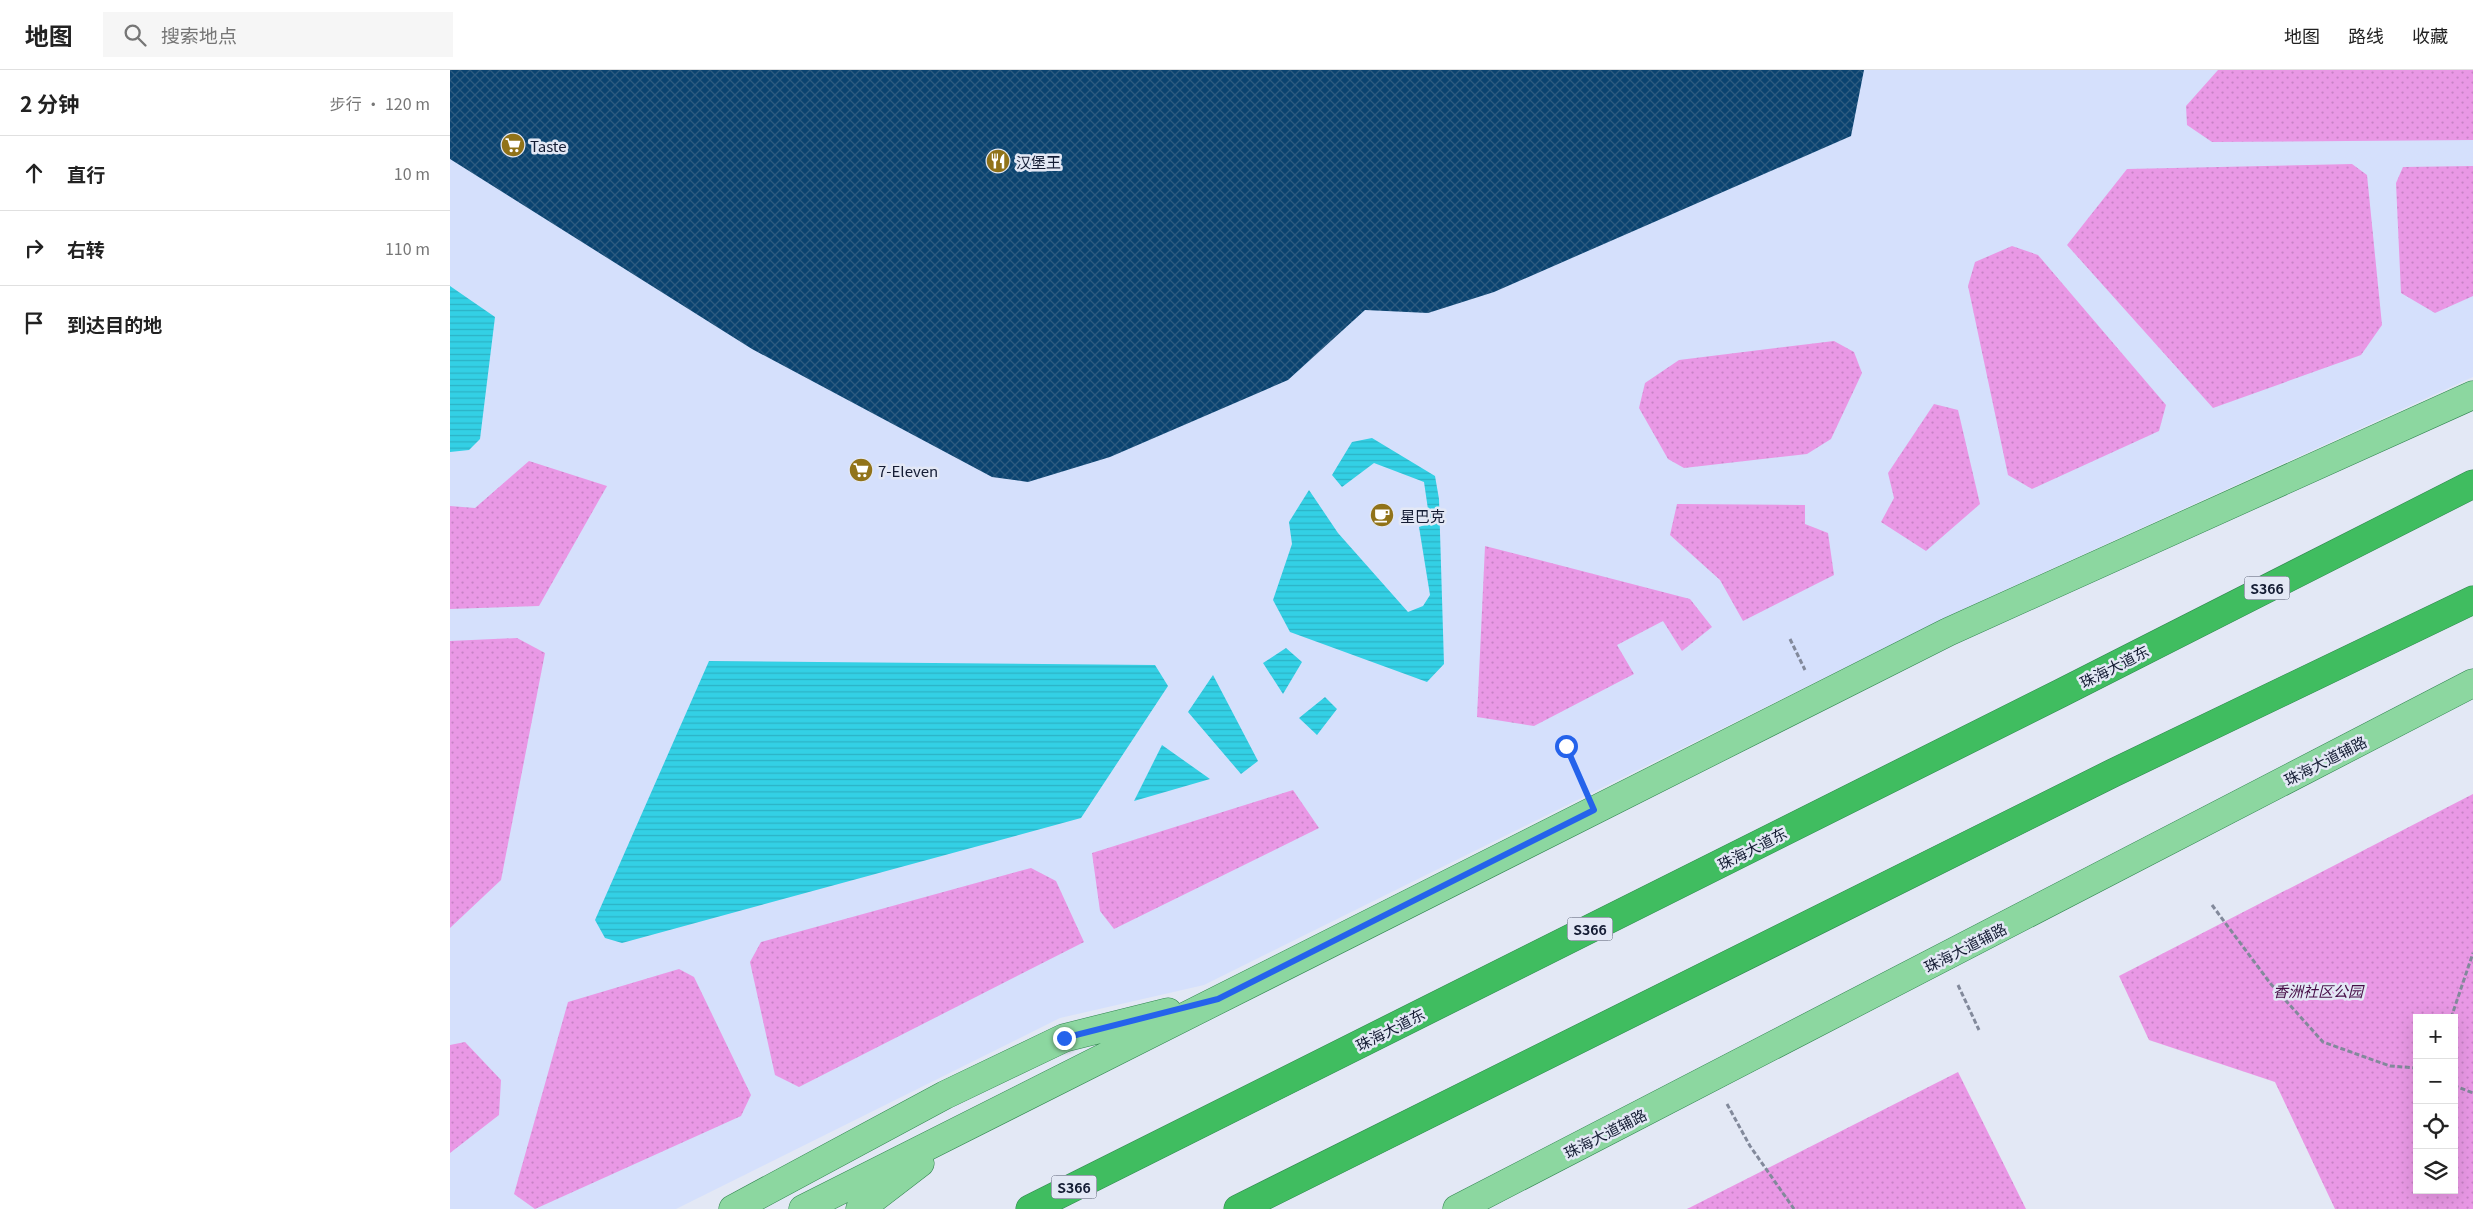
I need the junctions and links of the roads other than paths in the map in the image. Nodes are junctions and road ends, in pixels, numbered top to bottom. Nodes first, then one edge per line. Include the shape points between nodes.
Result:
1 (2473, 395) edge
2 (2473, 484) edge
3 (2473, 600) edge
4 (2473, 683) edge
5 (1218, 999) junction
6 (974, 1121) junction
7 (733, 1209) edge
8 (804, 1209) edge
9 (860, 1209) edge
10 (1030, 1209) edge
11 (1238, 1209) edge
12 (1457, 1209) edge

1 - 5 main road via 1948,632
2 - 10 highway, 珠海大道东 / S366
3 - 11 highway via 2113,773
4 - 12 main road, 珠海大道辅路
5 - 6 main road
5 - 7 main road via 1064,1038 945,1096
6 - 8 main road
6 - 9 main road

